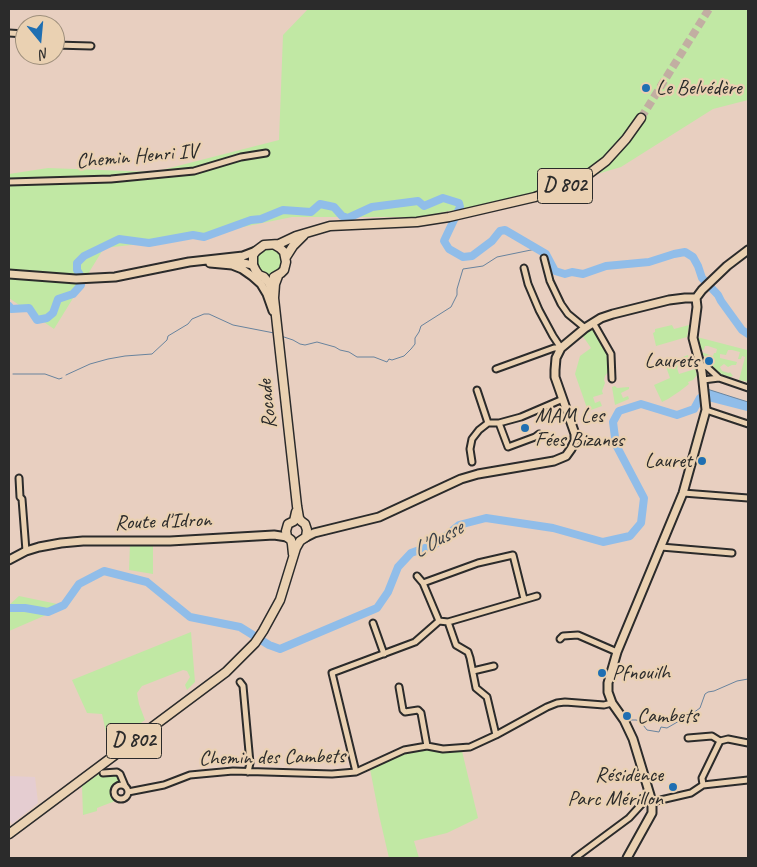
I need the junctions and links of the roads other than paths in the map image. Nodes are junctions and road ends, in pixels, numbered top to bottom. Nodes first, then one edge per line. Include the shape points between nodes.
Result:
1 (65, 45) edge
2 (92, 46) dead end
3 (641, 118) tunnel mouth
4 (266, 153) dead end
5 (9, 182) edge
6 (305, 233) junction
7 (275, 245) junction
8 (748, 250) edge
9 (256, 251) junction
10 (286, 257) junction
11 (544, 258) dead end
12 (210, 263) junction
13 (253, 265) junction
14 (176, 266) junction
15 (524, 268) dead end
16 (9, 274) edge
17 (278, 276) junction
18 (264, 277) junction
19 (274, 298) junction
20 (696, 298) junction
21 (276, 321) junction
22 (592, 323) junction
23 (585, 328) junction
24 (562, 348) junction
25 (700, 365) junction
26 (496, 369) dead end
27 (718, 378) junction
28 (612, 379) dead end
29 (703, 380) junction
30 (748, 388) edge
31 (477, 390) dead end
32 (563, 398) junction
33 (706, 406) junction
34 (488, 423) junction
35 (499, 423) junction
36 (748, 424) edge
37 (539, 434) dead end
38 (472, 462) dead end
39 (19, 478) dead end
40 (683, 493) junction
41 (748, 498) edge
42 (300, 523) junction
43 (286, 528) junction
44 (320, 532) junction
45 (274, 535) junction
46 (289, 538) junction
47 (303, 539) junction
48 (661, 547) junction
49 (26, 551) junction
50 (732, 553) dead end
51 (9, 560) edge
52 (291, 566) junction
53 (417, 576) dead end
54 (423, 583) junction
55 (537, 596) dead end
56 (524, 600) junction
57 (439, 621) junction
58 (373, 622) dead end
59 (448, 622) junction
60 (560, 639) dead end
61 (617, 652) junction
62 (384, 654) junction
63 (494, 666) dead end
64 (473, 670) junction
65 (240, 682) dead end
66 (399, 687) dead end
67 (612, 703) junction
68 (496, 735) junction
69 (688, 738) dead end
70 (720, 741) junction
71 (748, 741) edge
72 (428, 746) junction
73 (248, 772) junction
74 (356, 772) junction
75 (103, 773) dead end
76 (748, 780) edge
77 (703, 785) junction
78 (651, 799) junction
79 (9, 834) edge
80 (575, 858) edge
81 (627, 858) edge

1 - 2 street
3 - 6 main road, D 802 via 616,151 598,167 578,180 535,197 418,222 330,226
4 - 5 street, Chemin Henri IV via 194,171 111,179
6 - 7 main road, D 802
6 - 10 main road
7 - 9 main road via 264,245
7 - 10 main road
8 - 20 street
9 - 13 main road
9 - 14 street via 243,256
10 - 17 main road via 284,270
11 - 23 street via 560,304
12 - 13 street
12 - 14 street
12 - 21 street via 232,265 252,276 267,294
13 - 18 main road
14 - 16 street via 87,279
15 - 24 street via 539,310
17 - 18 main road
17 - 19 main road
18 - 19 main road
19 - 21 main road, Rocade
20 - 22 street via 670,300 613,314
20 - 25 street via 693,338
21 - 42 main road, Rocade
22 - 23 street
22 - 28 street via 611,354
23 - 24 street
24 - 26 street
24 - 32 street via 556,358 555,377
25 - 27 street
25 - 29 street
27 - 29 street
27 - 30 street
29 - 33 street
31 - 34 street
32 - 35 street
32 - 44 street via 575,434 575,441 566,456 461,479 379,517
33 - 36 street
33 - 40 street
34 - 35 street
34 - 38 street via 472,439
35 - 37 street via 508,448
39 - 49 street
40 - 41 street
40 - 48 street
42 - 43 main road via 290,522
42 - 44 street
42 - 47 main road via 307,534
43 - 45 street, Route d'Idron
43 - 46 main road
44 - 47 street
45 - 46 street, Route d'Idron
45 - 49 street, Route d'Idron via 170,541 83,541
46 - 47 main road via 294,542
46 - 52 main road, D 802 via 293,547
47 - 52 main road, D 802 via 296,548
48 - 50 street
48 - 61 street
49 - 51 street, Route d'Idron
52 - 79 main road, D 802 via 280,600 263,631 236,664
53 - 54 street
54 - 56 street via 478,563 513,555
54 - 57 street
55 - 56 street
56 - 59 street
57 - 59 street
57 - 62 street via 415,642
58 - 62 street
59 - 64 street via 456,645 468,652
60 - 61 street via 578,635
61 - 67 street via 608,683
62 - 74 street via 332,673
63 - 64 street
64 - 68 street via 476,688 487,697
65 - 73 street via 250,763
66 - 72 street via 403,710 421,713
67 - 68 street, Chemin des Cambets via 557,703
67 - 78 street via 628,728
68 - 72 street, Chemin des Cambets via 470,747 442,750
69 - 70 street via 712,736
70 - 71 street
70 - 77 street via 702,778
72 - 74 street, Chemin des Cambets via 404,750
73 - 74 street, Chemin des Cambets
73 - 75 street, Chemin des Cambets via 190,775 164,785 127,789 120,774
76 - 77 street
77 - 78 street via 691,793
78 - 80 street
78 - 81 street via 652,813

